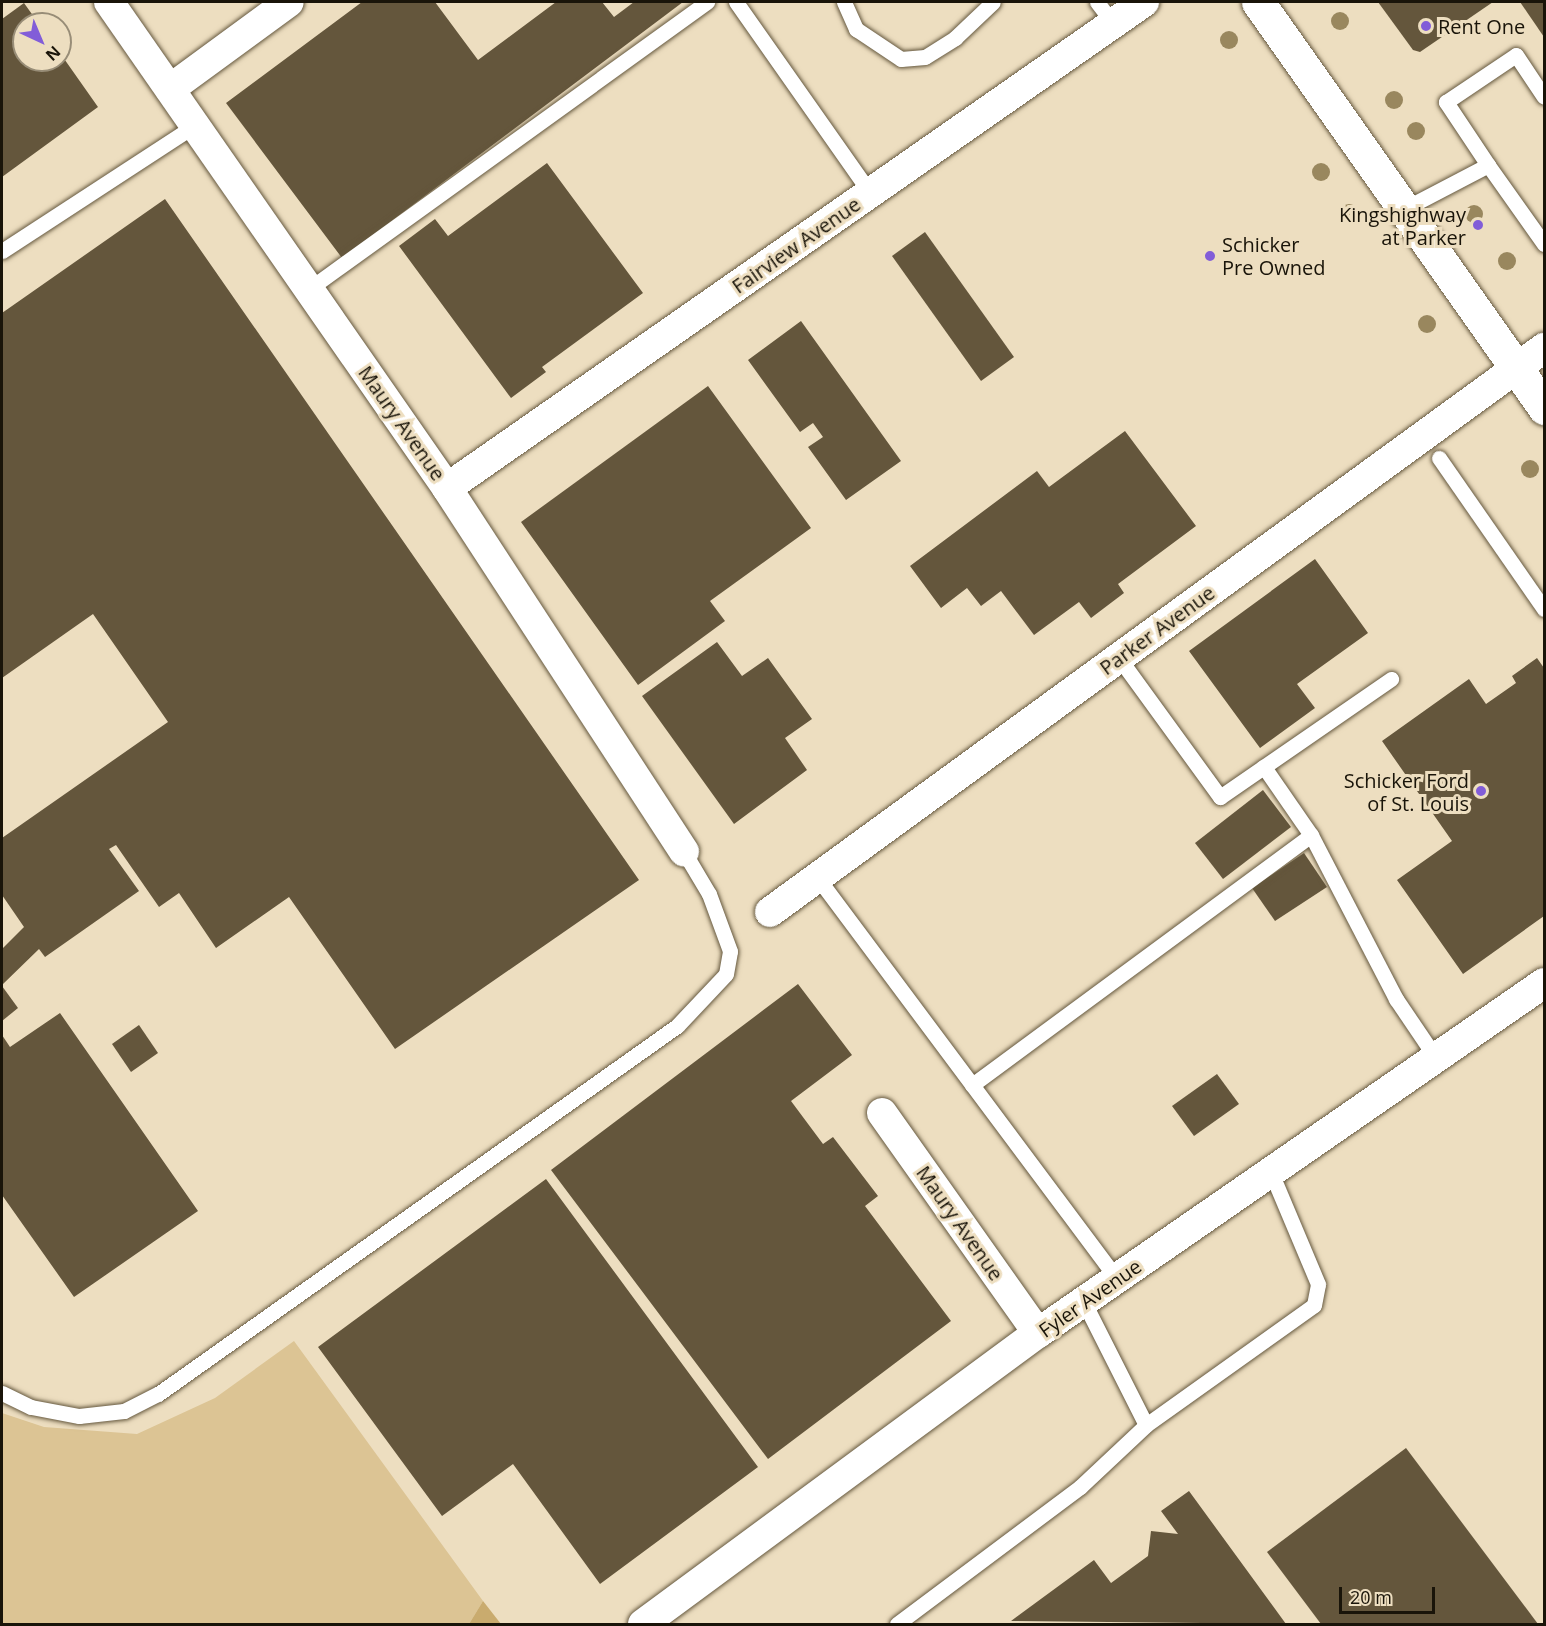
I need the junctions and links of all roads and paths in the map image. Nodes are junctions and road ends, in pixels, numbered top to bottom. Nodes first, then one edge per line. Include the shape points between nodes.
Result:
1 (109, 2) edge
2 (289, 2) edge
3 (707, 2) edge
4 (736, 2) edge
5 (844, 2) edge
6 (993, 2) edge
7 (1144, 2) edge
8 (1258, 2) edge
9 (1105, 12) edge
10 (170, 89) junction
11 (1545, 97) edge
12 (195, 125) junction
13 (1488, 165) junction
14 (870, 193) junction
15 (1404, 209) junction
16 (1545, 244) edge
17 (2, 251) edge
18 (309, 289) junction
19 (1545, 348) edge
20 (1517, 368) junction
21 (1545, 408) edge
22 (1439, 458) dead end
23 (447, 488) junction
24 (1545, 609) edge
25 (1119, 658) junction
26 (1391, 679) dead end
27 (1264, 767) junction
28 (1311, 835) junction
29 (684, 852) joint
30 (817, 878) junction
31 (770, 912) dead end
32 (1545, 983) edge
33 (1436, 1058) junction
34 (972, 1085) junction
35 (882, 1113) dead end
36 (1271, 1172) junction
37 (1117, 1279) junction
38 (1084, 1302) junction
39 (1038, 1334) junction
40 (2, 1393) edge
41 (1146, 1425) junction
42 (643, 1624) edge
43 (897, 1624) edge

1 - 10 street, Maury Avenue
2 - 10 street
3 - 18 lane
4 - 14 lane
5 - 6 lane via 856,29 901,59 925,57
7 - 9 street, Fairview Avenue
8 - 15 main road
9 - 14 street, Fairview Avenue
10 - 12 street, Maury Avenue
11 - 13 lane via 1516,55 1446,102
12 - 17 lane
12 - 18 street, Maury Avenue
13 - 15 lane
13 - 16 lane
14 - 23 street, Fairview Avenue
15 - 20 main road
18 - 23 street, Maury Avenue
19 - 20 street, Parker Avenue
20 - 21 main road
20 - 25 street, Parker Avenue
22 - 24 lane
23 - 29 street, Maury Avenue
25 - 27 lane via 1220,797
25 - 30 street, Parker Avenue
26 - 27 lane
27 - 28 lane
28 - 33 lane via 1396,999
28 - 34 lane
29 - 40 lane via 723,925 730,951 726,975 677,1026 467,1180 159,1394 124,1411 79,1416 32,1407
30 - 31 street, Parker Avenue
30 - 34 lane
32 - 33 street, Fyler Avenue
33 - 36 street, Fyler Avenue
34 - 37 lane
35 - 39 street, Maury Avenue
36 - 37 street, Fyler Avenue
36 - 41 lane via 1318,1284 1314,1305
37 - 38 street, Fyler Avenue
38 - 39 street, Fyler Avenue
38 - 41 lane
39 - 42 street, Fyler Avenue
41 - 43 lane via 1080,1487

